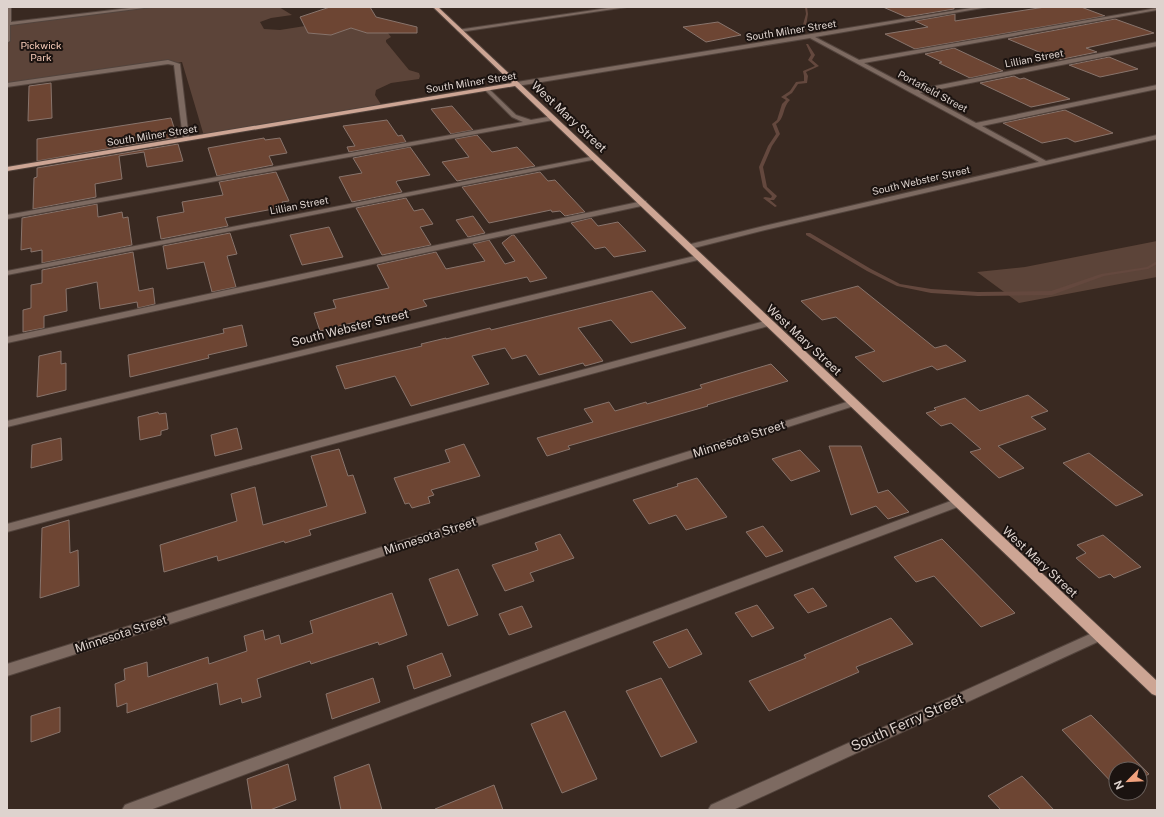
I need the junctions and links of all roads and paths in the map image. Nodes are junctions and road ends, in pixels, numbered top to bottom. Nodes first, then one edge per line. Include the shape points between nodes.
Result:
1 (9, 7) edge
2 (150, 7) edge
3 (435, 7) edge
4 (625, 7) edge
5 (948, 7) edge
6 (986, 7) edge
7 (1142, 7) edge
8 (1155, 11) edge
9 (959, 12) junction
10 (8, 24) junction
11 (460, 30) junction
12 (812, 36) junction
13 (7, 42) edge
14 (1157, 44) edge
15 (859, 62) junction
16 (517, 84) junction
17 (7, 85) edge
18 (1157, 87) edge
19 (488, 89) junction
20 (915, 92) junction
21 (553, 118) junction
22 (530, 122) junction
23 (976, 125) junction
24 (1157, 137) edge
25 (186, 139) junction
26 (595, 158) junction
27 (1044, 162) junction
28 (7, 169) edge
29 (643, 203) junction
30 (7, 217) edge
31 (690, 247) junction
32 (699, 257) junction
33 (7, 273) edge
34 (769, 323) junction
35 (7, 340) edge
36 (853, 403) junction
37 (7, 424) edge
38 (959, 502) junction
39 (7, 528) edge
40 (1099, 635) junction
41 (7, 670) edge
42 (1157, 690) edge
43 (130, 810) edge
44 (716, 810) edge

1 - 10 street
2 - 10 street
3 - 11 main road, West Mary Street
4 - 11 street
5 - 9 street
6 - 9 street, South Milner Street
7 - 8 street
8 - 15 street
9 - 12 street, South Milner Street
10 - 13 street
11 - 16 main road, West Mary Street
12 - 15 street, Portafield Street
12 - 16 street, South Milner Street
14 - 20 street, Lillian Street
15 - 20 street, Portafield Street
16 - 19 main road, South Milner Street
16 - 21 main road, West Mary Street
17 - 25 street via 168,62 177,64
18 - 23 street
19 - 22 street via 514,116
19 - 25 main road, South Milner Street
20 - 23 street, Portafield Street
21 - 22 street
21 - 26 main road, West Mary Street
22 - 30 street
23 - 27 street, Portafield Street
24 - 27 street, South Webster Street
25 - 28 main road, South Milner Street
26 - 29 main road, West Mary Street
26 - 33 street, Lillian Street
27 - 31 street, South Webster Street
29 - 31 main road, West Mary Street
29 - 35 street
31 - 32 main road, West Mary Street
32 - 34 main road, West Mary Street
32 - 37 street, South Webster Street
34 - 36 main road, West Mary Street
34 - 39 street
36 - 38 main road, West Mary Street
36 - 41 street, Minnesota Street
38 - 40 main road, West Mary Street
38 - 43 street
40 - 42 main road, West Mary Street
40 - 44 street, South Ferry Street

